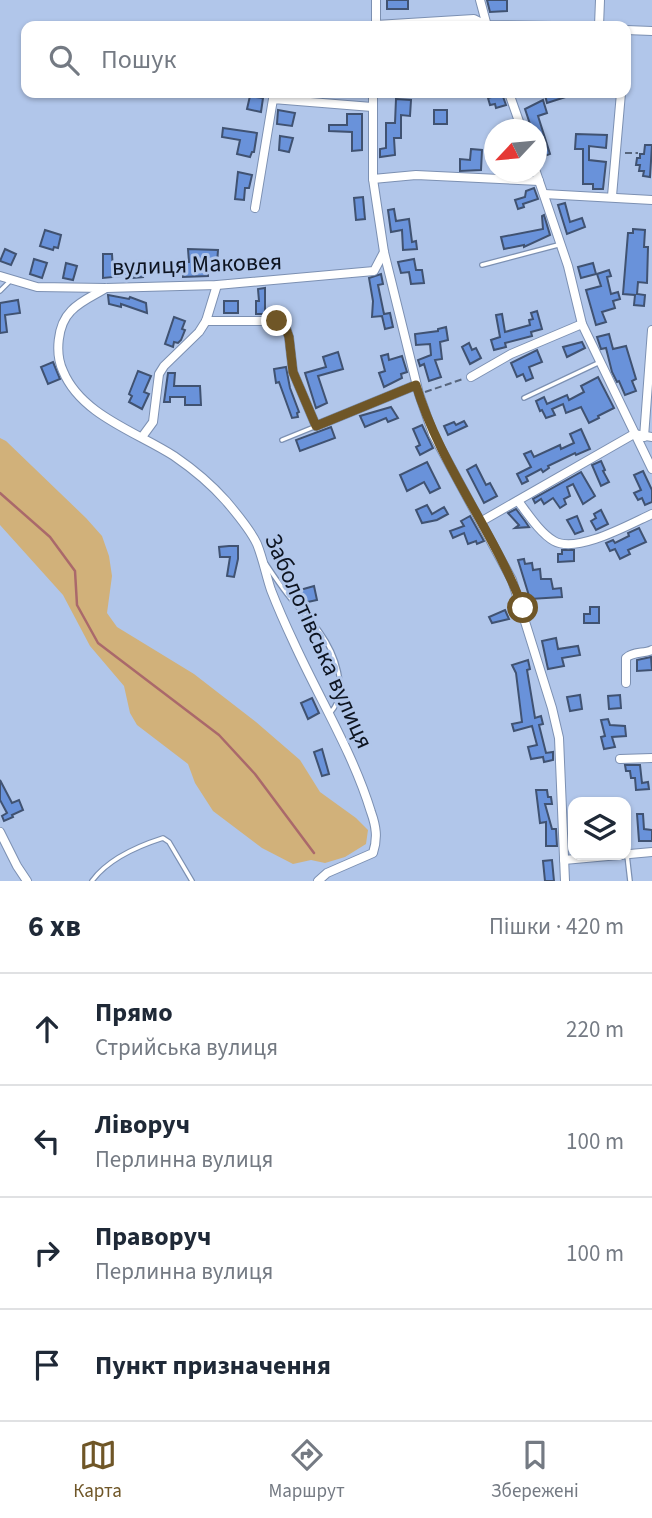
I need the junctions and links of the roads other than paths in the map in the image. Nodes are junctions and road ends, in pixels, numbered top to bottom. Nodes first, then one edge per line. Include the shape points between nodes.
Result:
1 (376, 0) edge
2 (480, 0) edge
3 (600, 0) edge
4 (376, 21) edge
5 (446, 21) edge
6 (478, 21) edge
7 (485, 21) edge
8 (599, 21) edge
9 (631, 30) edge
10 (652, 31) edge
11 (373, 98) edge
12 (511, 98) edge
13 (621, 98) edge
14 (372, 107) junction
15 (518, 119) edge
16 (484, 178) edge
17 (373, 179) junction
18 (539, 182) edge
19 (544, 194) junction
20 (612, 196) junction
21 (652, 200) edge
22 (255, 208) dead end
23 (561, 245) junction
24 (384, 252) junction
25 (482, 265) dead end
26 (0, 276) edge
27 (11, 280) junction
28 (217, 285) junction
29 (106, 288) junction
30 (0, 291) edge
31 (206, 321) junction
32 (582, 324) junction
33 (652, 330) edge
34 (600, 362) junction
35 (471, 377) road end
36 (418, 389) junction
37 (524, 398) dead end
38 (316, 426) junction
39 (634, 433) junction
40 (648, 437) edge
41 (142, 438) junction
42 (282, 440) dead end
43 (652, 469) edge
44 (518, 501) junction
45 (652, 514) edge
46 (482, 521) junction
47 (261, 557) junction
48 (652, 650) edge
49 (626, 683) dead end
50 (329, 712) junction
51 (652, 758) edge
52 (620, 759) dead end
53 (0, 832) edge
54 (652, 852) edge
55 (631, 855) edge
56 (564, 860) junction
57 (568, 860) edge
58 (628, 860) edge
59 (27, 881) edge
60 (92, 881) edge
61 (192, 881) edge
62 (318, 881) edge
63 (565, 881) edge
64 (630, 881) edge

1 - 4 street
2 - 7 street
3 - 8 street
5 - 6 street
9 - 10 street
11 - 14 street
12 - 15 street
13 - 20 street
14 - 17 street
14 - 22 street via 273,99
16 - 17 street via 416,175
17 - 24 street
18 - 19 street
19 - 20 street
19 - 23 street
20 - 21 street
23 - 25 lane
23 - 32 street
24 - 28 street, вулиця Маковея via 373,271
24 - 36 street
26 - 27 street, вулиця Маковея
27 - 29 street, вулиця Маковея via 37,287
27 - 30 lane
28 - 29 street, вулиця Маковея
28 - 31 street
29 - 41 street, Заболотівська вулиця via 65,320 60,334 61,368 86,403
31 - 38 street via 277,321 285,326 293,372
31 - 41 street via 159,374 153,422
32 - 34 street
32 - 35 street via 511,354
33 - 40 street
34 - 37 lane
34 - 39 street
36 - 38 street
36 - 46 street via 433,435
38 - 42 lane
39 - 40 street
39 - 43 street
39 - 44 street
41 - 47 street, Заболотівська вулиця via 201,476 226,501
44 - 45 street via 547,536 568,544 596,539
44 - 46 street
46 - 56 street via 520,599 552,708 559,738
47 - 50 street, Заболотівська вулиця via 295,646
47 - 50 lane via 329,646 340,687 339,700
48 - 49 street via 626,658
50 - 62 street, Заболотівська вулиця via 371,811 377,843 373,853
51 - 52 street
53 - 59 street
54 - 55 street
56 - 57 street
56 - 63 street
58 - 64 lane
60 - 61 lane via 116,859 163,838

